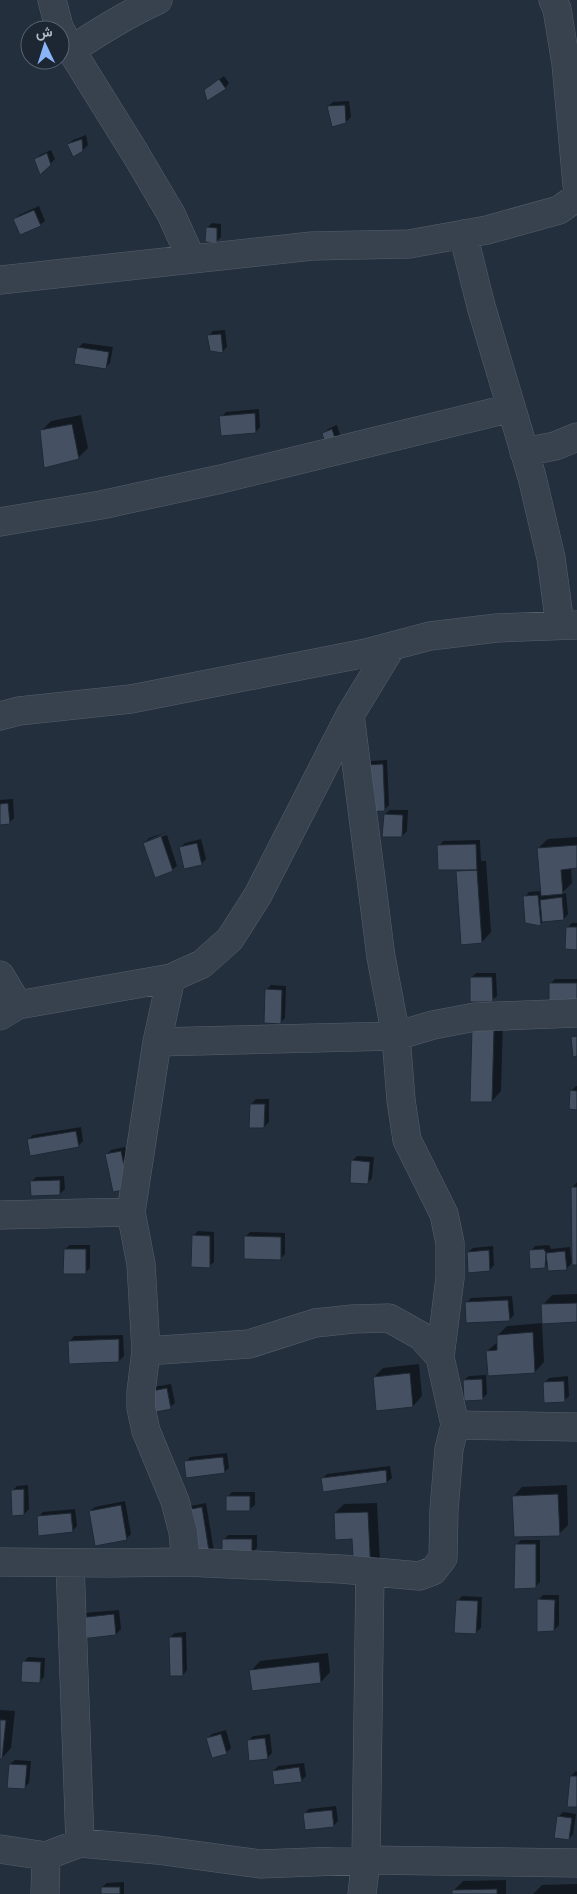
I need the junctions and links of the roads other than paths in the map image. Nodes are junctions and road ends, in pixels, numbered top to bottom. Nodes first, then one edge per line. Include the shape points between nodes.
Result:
1 (52, 0) edge
2 (158, 0) edge
3 (553, 0) edge
4 (71, 50) junction
5 (577, 185) edge
6 (577, 197) edge
7 (463, 234) junction
8 (191, 258) junction
9 (0, 280) edge
10 (511, 408) junction
11 (577, 437) edge
12 (524, 452) junction
13 (0, 522) edge
14 (569, 625) edge
15 (392, 646) junction
16 (350, 715) junction
17 (0, 716) edge
18 (0, 975) edge
19 (171, 978) junction
20 (9, 1011) edge
21 (577, 1013) edge
22 (396, 1036) junction
23 (157, 1042) junction
24 (131, 1212) junction
25 (0, 1215) edge
26 (146, 1351) junction
27 (440, 1358) junction
28 (455, 1425) junction
29 (577, 1427) edge
30 (0, 1562) edge
31 (186, 1562) junction
32 (70, 1563) junction
33 (370, 1572) junction
34 (80, 1843) junction
35 (0, 1849) edge
36 (46, 1856) junction
37 (366, 1860) junction
38 (577, 1863) edge
39 (46, 1894) edge
40 (362, 1894) edge

1 - 4 street via 59,27
2 - 4 street
3 - 5 street via 566,64
4 - 8 street via 166,207
6 - 7 street via 559,210
7 - 8 street via 409,244 312,246
7 - 10 street via 480,306
8 - 9 street
10 - 12 street
10 - 13 street via 221,479 101,505
11 - 12 street via 555,446
12 - 14 street
14 - 15 street via 488,629 430,636
15 - 16 street
15 - 17 street via 131,699 19,711
16 - 19 street via 263,886 230,939 202,964
16 - 22 street via 381,957
18 - 20 street
19 - 20 street
19 - 23 street
21 - 22 street via 475,1017
22 - 23 street
22 - 27 street via 407,1140 444,1214 450,1243 450,1278
23 - 24 street
24 - 25 street
24 - 26 street via 141,1264
26 - 27 street via 249,1344 315,1323 389,1318 421,1336
26 - 31 street via 141,1408 148,1438 175,1501
27 - 28 street
28 - 29 street
28 - 33 street via 444,1510 443,1558 433,1571 419,1576
30 - 32 street
31 - 32 street
31 - 33 street
32 - 34 street
33 - 37 street
34 - 36 street
34 - 37 street via 260,1864
35 - 36 street
36 - 39 street
37 - 38 street
37 - 40 street

